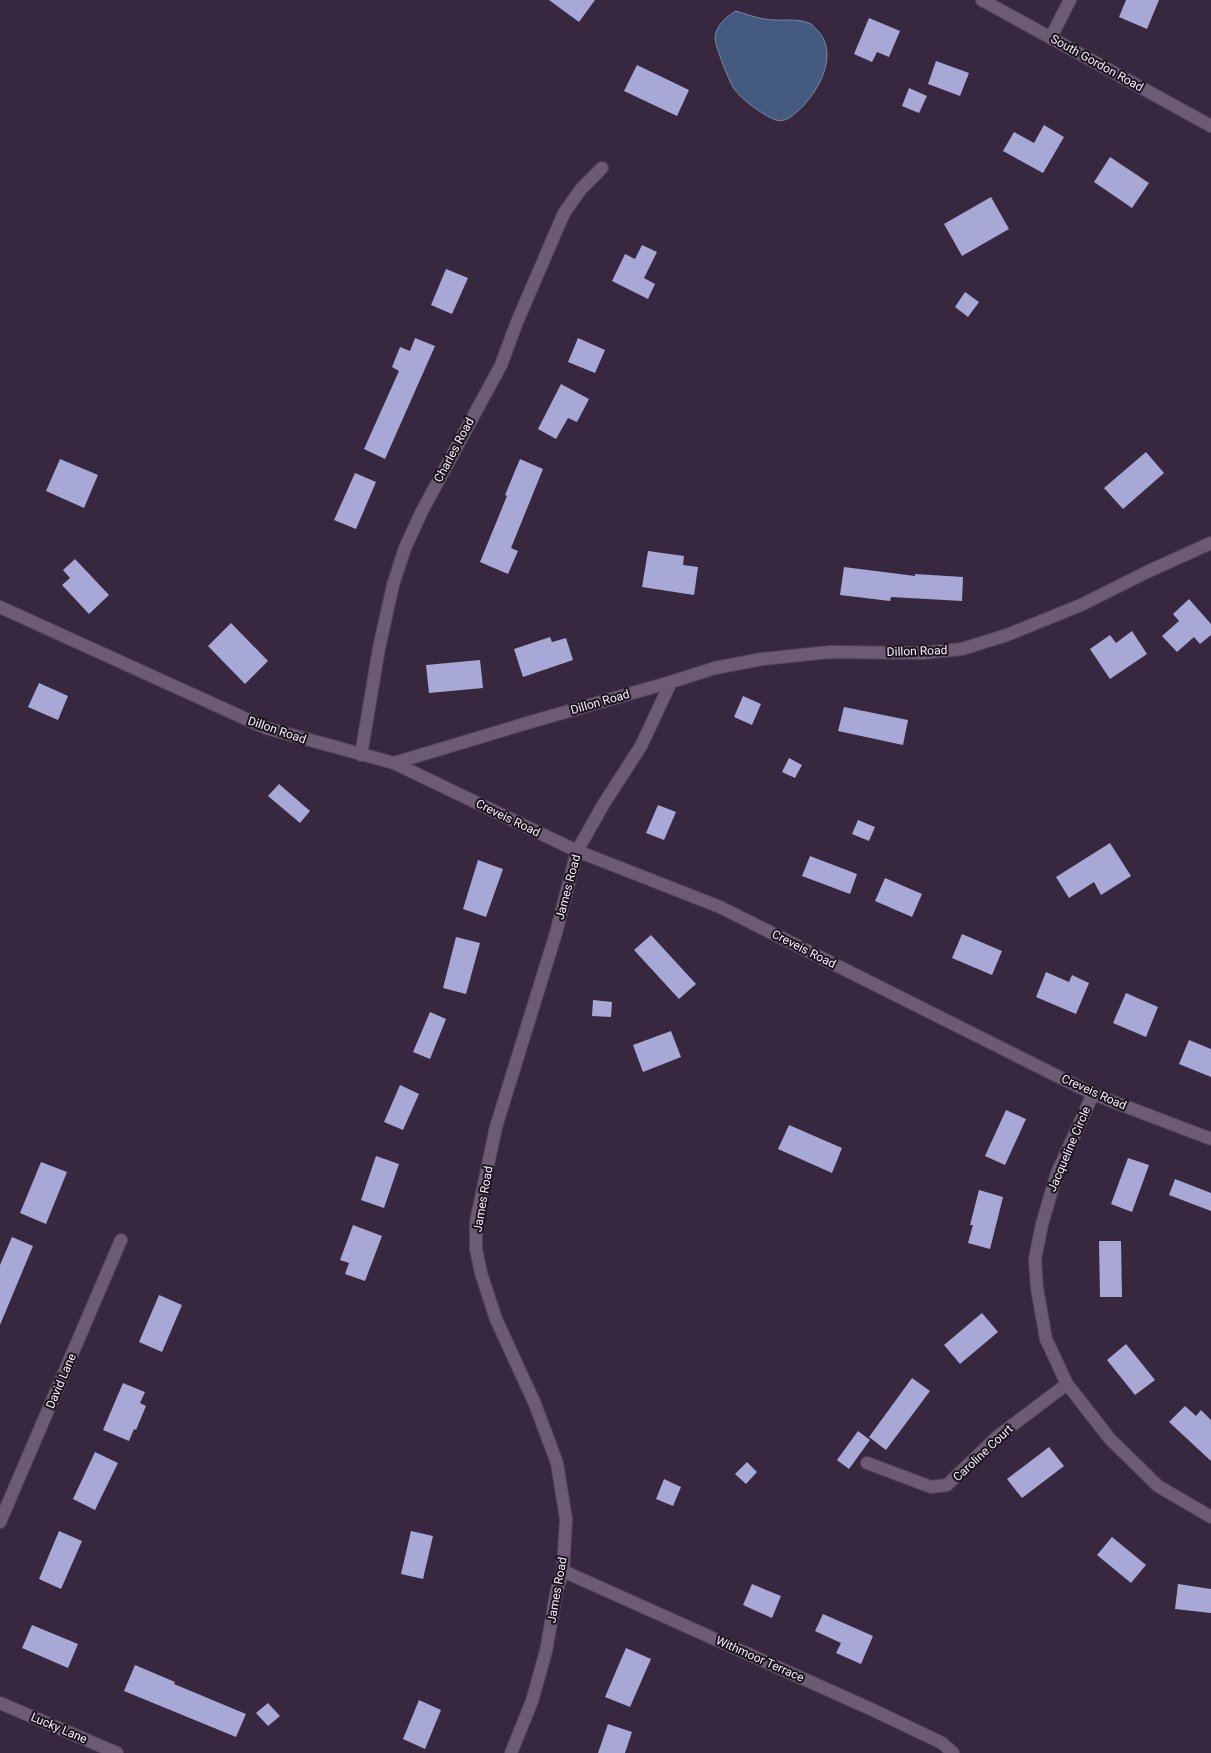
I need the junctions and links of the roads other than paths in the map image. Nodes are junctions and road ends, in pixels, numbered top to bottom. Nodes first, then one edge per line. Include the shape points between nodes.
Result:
1 (982, 0) edge
2 (1070, 0) edge
3 (1052, 38) junction
4 (1211, 126) edge
5 (602, 168) dead end
6 (1211, 543) edge
7 (0, 607) edge
8 (671, 682) junction
9 (361, 755) junction
10 (394, 763) junction
11 (577, 851) junction
12 (1093, 1094) junction
13 (1211, 1140) edge
14 (121, 1240) dead end
15 (1067, 1384) junction
16 (867, 1463) dead end
17 (1211, 1517) edge
18 (0, 1522) edge
19 (563, 1571) junction
20 (0, 1703) edge
21 (117, 1753) edge
22 (511, 1753) edge
23 (953, 1753) edge

1 - 3 street, South Gordon Road
2 - 3 street
3 - 4 street, South Gordon Road
5 - 9 street, Charles Road via 581,189 564,213 501,365 422,511 405,548 393,585
6 - 8 street, Dillon Road via 1149,570 1068,611 1007,635 962,649 922,653 830,652 762,659 715,668
7 - 9 street, Dillon Road via 266,728
8 - 10 street, Dillon Road
8 - 11 street, James Road via 641,746
9 - 10 street, Dillon Road
10 - 11 street, Creveis Road
11 - 12 street, Creveis Road via 720,907
11 - 19 street, James Road via 556,933 496,1127 476,1222 476,1249 496,1319 535,1404 557,1463 566,1518
12 - 13 street, Creveis Road
12 - 15 street, Jacqueline Circle via 1057,1173 1035,1259 1046,1339
14 - 18 street, David Lane
15 - 16 street, Caroline Court via 998,1436 947,1485 931,1487
15 - 17 street, Jacqueline Circle via 1110,1439 1158,1486
19 - 22 street, James Road via 557,1589 546,1651 532,1701
19 - 23 street, Withmoor Terrace via 873,1710 942,1743
20 - 21 street, Lucky Lane

